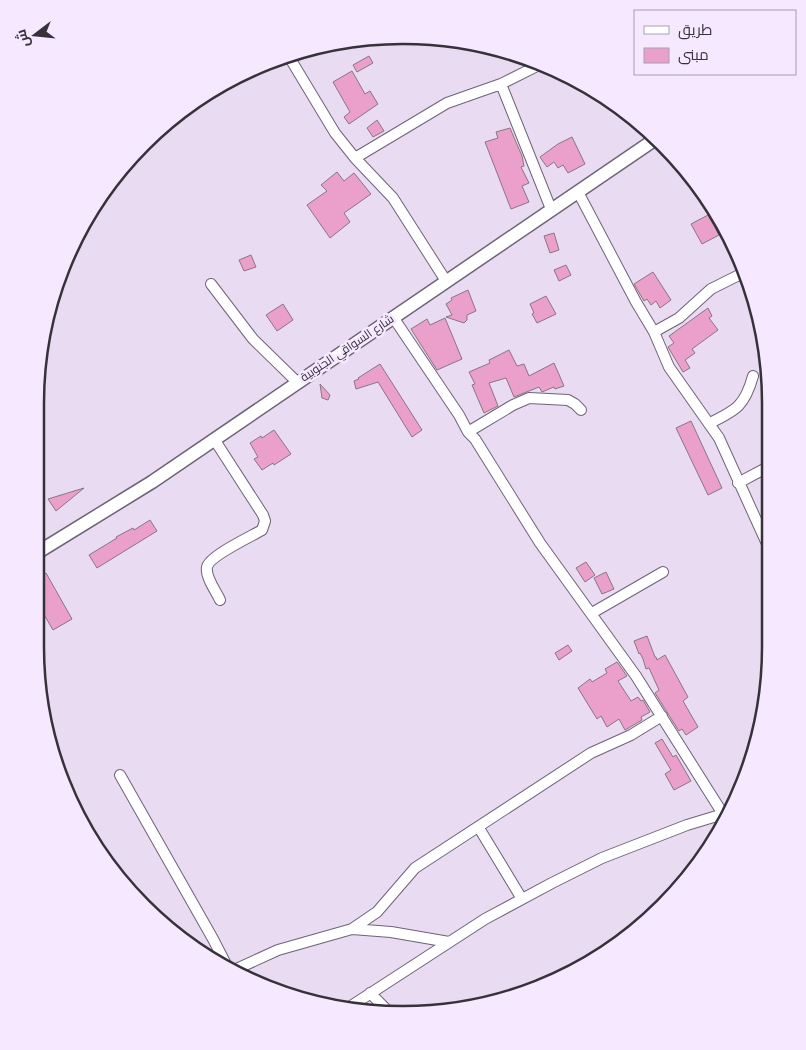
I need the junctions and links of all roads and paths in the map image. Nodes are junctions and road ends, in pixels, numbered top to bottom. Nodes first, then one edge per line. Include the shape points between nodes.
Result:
1 (292, 62) edge
2 (532, 68) edge
3 (501, 84) junction
4 (650, 143) edge
5 (355, 158) junction
6 (578, 192) junction
7 (552, 209) junction
8 (738, 275) edge
9 (446, 281) junction
10 (212, 284) dead end
11 (393, 317) junction
12 (654, 332) junction
13 (753, 376) dead end
14 (297, 382) junction
15 (581, 410) dead end
16 (710, 423) junction
17 (468, 432) junction
18 (214, 439) junction
19 (762, 471) edge
20 (738, 483) junction
21 (762, 533) edge
22 (44, 548) edge
23 (663, 572) dead end
24 (220, 600) dead end
25 (592, 613) junction
26 (662, 716) junction
27 (120, 775) dead end
28 (723, 809) edge
29 (720, 815) edge
30 (479, 828) junction
31 (522, 899) junction
32 (352, 929) junction
33 (449, 942) junction
34 (224, 958) edge
35 (240, 967) edge
36 (370, 993) junction
37 (355, 1003) edge
38 (382, 1005) edge

1 - 5 street via 335,133
2 - 3 street
3 - 5 street via 448,103
3 - 7 street
4 - 6 street, شارع السواقي الجنوبية
5 - 9 street via 393,198
6 - 7 street, شارع السواقي الجنوبية
6 - 12 street
7 - 9 street, شارع السواقي الجنوبية
8 - 12 street via 711,289 679,318
9 - 11 street, شارع السواقي الجنوبية
10 - 14 street via 252,338
11 - 14 street, شارع السواقي الجنوبية
11 - 17 street
12 - 16 street via 669,367
13 - 16 street via 743,402 729,414
14 - 18 street, شارع السواقي الجنوبية
15 - 17 street via 568,400 529,398
16 - 20 street
17 - 25 street via 540,543
18 - 22 street, شارع السواقي الجنوبية via 152,482
18 - 24 street via 265,521 262,530 215,557 208,565 210,579
19 - 20 street
20 - 21 street
23 - 25 street
25 - 26 street
26 - 28 street
26 - 30 street via 591,753
27 - 34 street
29 - 31 street via 602,858
30 - 31 street
30 - 32 street via 415,868 377,912
31 - 33 street
32 - 33 street
32 - 35 street via 278,950
33 - 36 street
36 - 37 street
36 - 38 street

